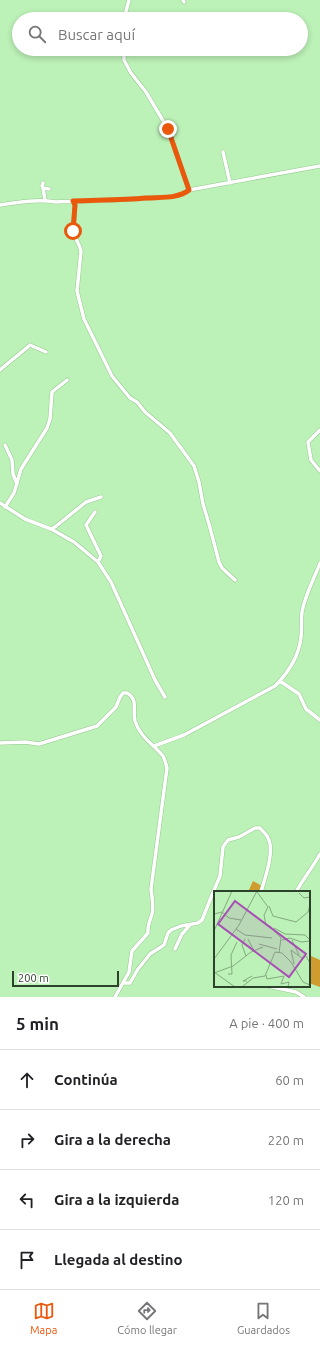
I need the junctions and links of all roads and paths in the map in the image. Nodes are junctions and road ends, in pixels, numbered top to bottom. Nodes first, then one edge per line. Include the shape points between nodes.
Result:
1 (129, 0) edge
2 (126, 12) edge
3 (124, 56) edge
4 (223, 152) dead end
5 (320, 166) edge
6 (43, 182) dead end
7 (230, 183) junction
8 (43, 188) junction
9 (49, 189) dead end
10 (189, 190) junction
11 (45, 200) junction
12 (73, 201) junction
13 (0, 205) edge
14 (46, 352) dead end
15 (0, 370) edge
16 (68, 380) dead end
17 (320, 430) edge
18 (5, 445) dead end
19 (320, 471) edge
20 (17, 484) junction
21 (101, 497) dead end
22 (0, 503) edge
23 (5, 507) junction
24 (95, 512) dead end
25 (51, 529) junction
26 (98, 562) junction
27 (320, 563) edge
28 (235, 580) dead end
29 (280, 681) junction
30 (164, 697) dead end
31 (320, 720) edge
32 (0, 743) edge
33 (154, 746) junction
34 (320, 854) edge
35 (261, 891) edge
36 (297, 891) edge
37 (191, 924) junction
38 (175, 949) dead end
39 (124, 983) junction
40 (273, 987) edge
41 (115, 997) edge
42 (304, 997) edge

1 - 2 street
3 - 10 street via 131,73 146,92 168,129
4 - 7 street
5 - 7 street
6 - 8 street
7 - 10 street
8 - 9 street
8 - 11 street
10 - 12 street via 174,196
11 - 12 street
11 - 13 street
12 - 28 street via 74,236 81,248 77,291 84,319 112,376 130,398 170,433 194,466 219,562
14 - 15 street via 30,345
16 - 20 street via 52,392 47,428 21,469
17 - 19 street via 308,442 311,460
18 - 20 street via 12,460
20 - 23 street
21 - 25 street via 86,502
22 - 23 street
23 - 25 street via 25,519
24 - 26 street via 86,525 100,551
25 - 26 street via 74,542
26 - 30 street via 111,582
27 - 29 street via 308,590 302,613 298,653
29 - 31 street via 299,694 306,709
29 - 33 street via 184,735
32 - 33 street via 39,744 97,726 116,707 120,696 127,693 135,703 135,721 142,735
33 - 39 street via 164,758 167,768 150,889 152,913 147,924 148,933 132,951 129,972
34 - 36 street
35 - 37 street via 270,857 270,846 268,838 260,828 255,828 228,840 223,847 220,876 202,920
37 - 38 street via 182,934
37 - 39 street via 171,930 164,945 150,954 130,983
39 - 41 street
40 - 42 street via 296,992

